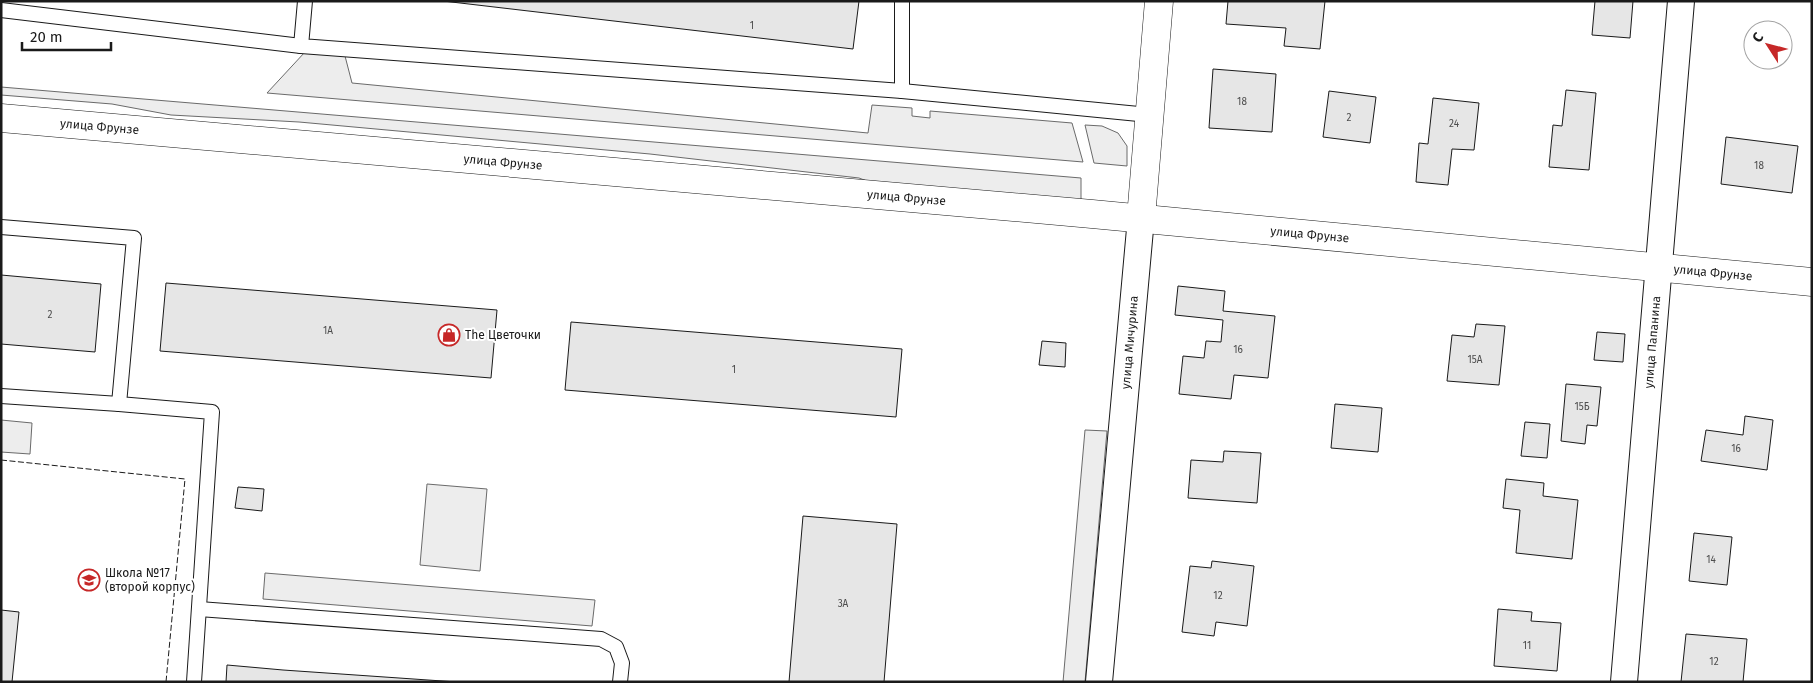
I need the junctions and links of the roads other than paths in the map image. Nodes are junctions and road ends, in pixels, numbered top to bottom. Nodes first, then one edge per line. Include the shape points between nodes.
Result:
1 (305, 1) edge
2 (902, 1) edge
3 (1160, 1) edge
4 (1682, 1) edge
5 (1, 10) edge
6 (301, 46) junction
7 (902, 91) junction
8 (1149, 114) junction
9 (1, 118) edge
10 (1141, 218) junction
11 (1, 227) edge
12 (1660, 268) junction
13 (1812, 282) edge
14 (1, 396) edge
15 (118, 404) junction
16 (199, 609) junction
17 (194, 682) edge
18 (620, 682) edge
19 (1099, 682) edge
20 (1624, 682) edge

1 - 6 lane
2 - 7 lane
3 - 8 main road, улица Мичурина
4 - 12 street, улица Папанина
5 - 6 lane
6 - 7 lane
7 - 8 lane
8 - 10 main road, улица Мичурина
9 - 10 main road, улица Фрунзе
10 - 12 main road, улица Фрунзе
10 - 19 street, улица Мичурина
11 - 15 lane via 134,238
12 - 13 main road, улица Фрунзе
12 - 20 street, улица Папанина
14 - 15 lane
15 - 16 lane via 212,412
16 - 17 lane
16 - 18 lane via 601,639 616,647 622,663

